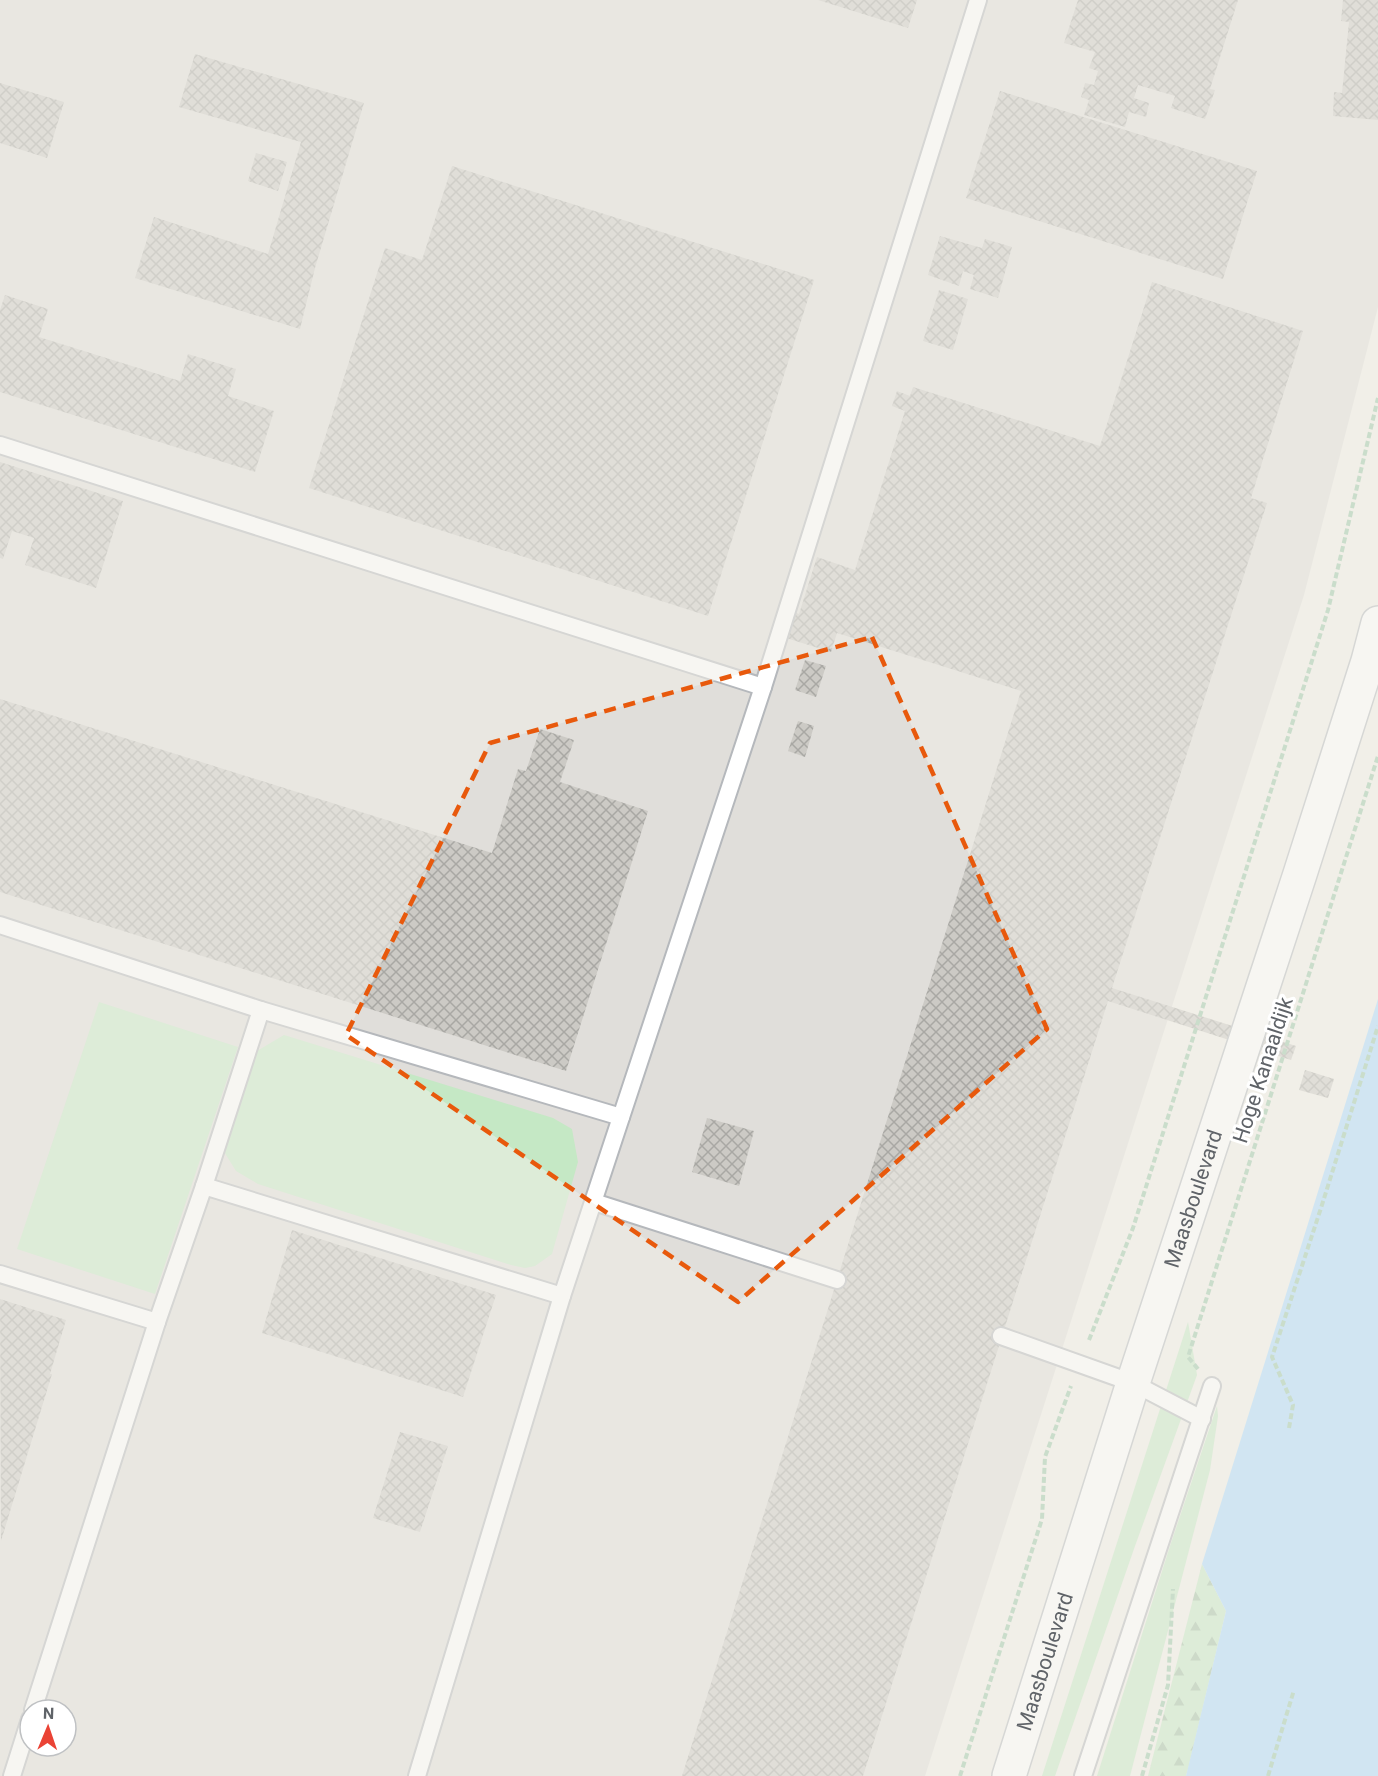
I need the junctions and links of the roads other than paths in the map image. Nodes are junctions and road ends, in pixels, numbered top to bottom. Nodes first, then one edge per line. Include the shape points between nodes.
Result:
1 (978, 0) edge
2 (0, 445) edge
3 (1378, 623) edge
4 (763, 687) junction
5 (0, 925) edge
6 (261, 1010) junction
7 (621, 1117) junction
8 (204, 1186) junction
9 (594, 1202) junction
10 (0, 1274) edge
11 (837, 1280) dead end
12 (562, 1296) junction
13 (157, 1322) junction
14 (1001, 1336) dead end
15 (1133, 1383) junction
16 (1212, 1386) road end
17 (1202, 1419) junction
18 (37, 1698) edge
19 (18, 1757) edge
20 (12, 1776) edge
21 (417, 1776) edge
22 (1009, 1776) edge
23 (1083, 1776) edge

1 - 4 lane
2 - 4 lane
3 - 15 street, Maasboulevard
4 - 7 lane
5 - 6 lane
6 - 7 lane
6 - 8 lane
7 - 9 lane
8 - 12 lane
8 - 13 lane
9 - 11 lane
9 - 12 lane
10 - 13 lane
12 - 21 lane
13 - 18 lane
14 - 15 lane
15 - 17 lane
15 - 22 street, Maasboulevard
16 - 17 lane
17 - 23 lane
19 - 20 lane

